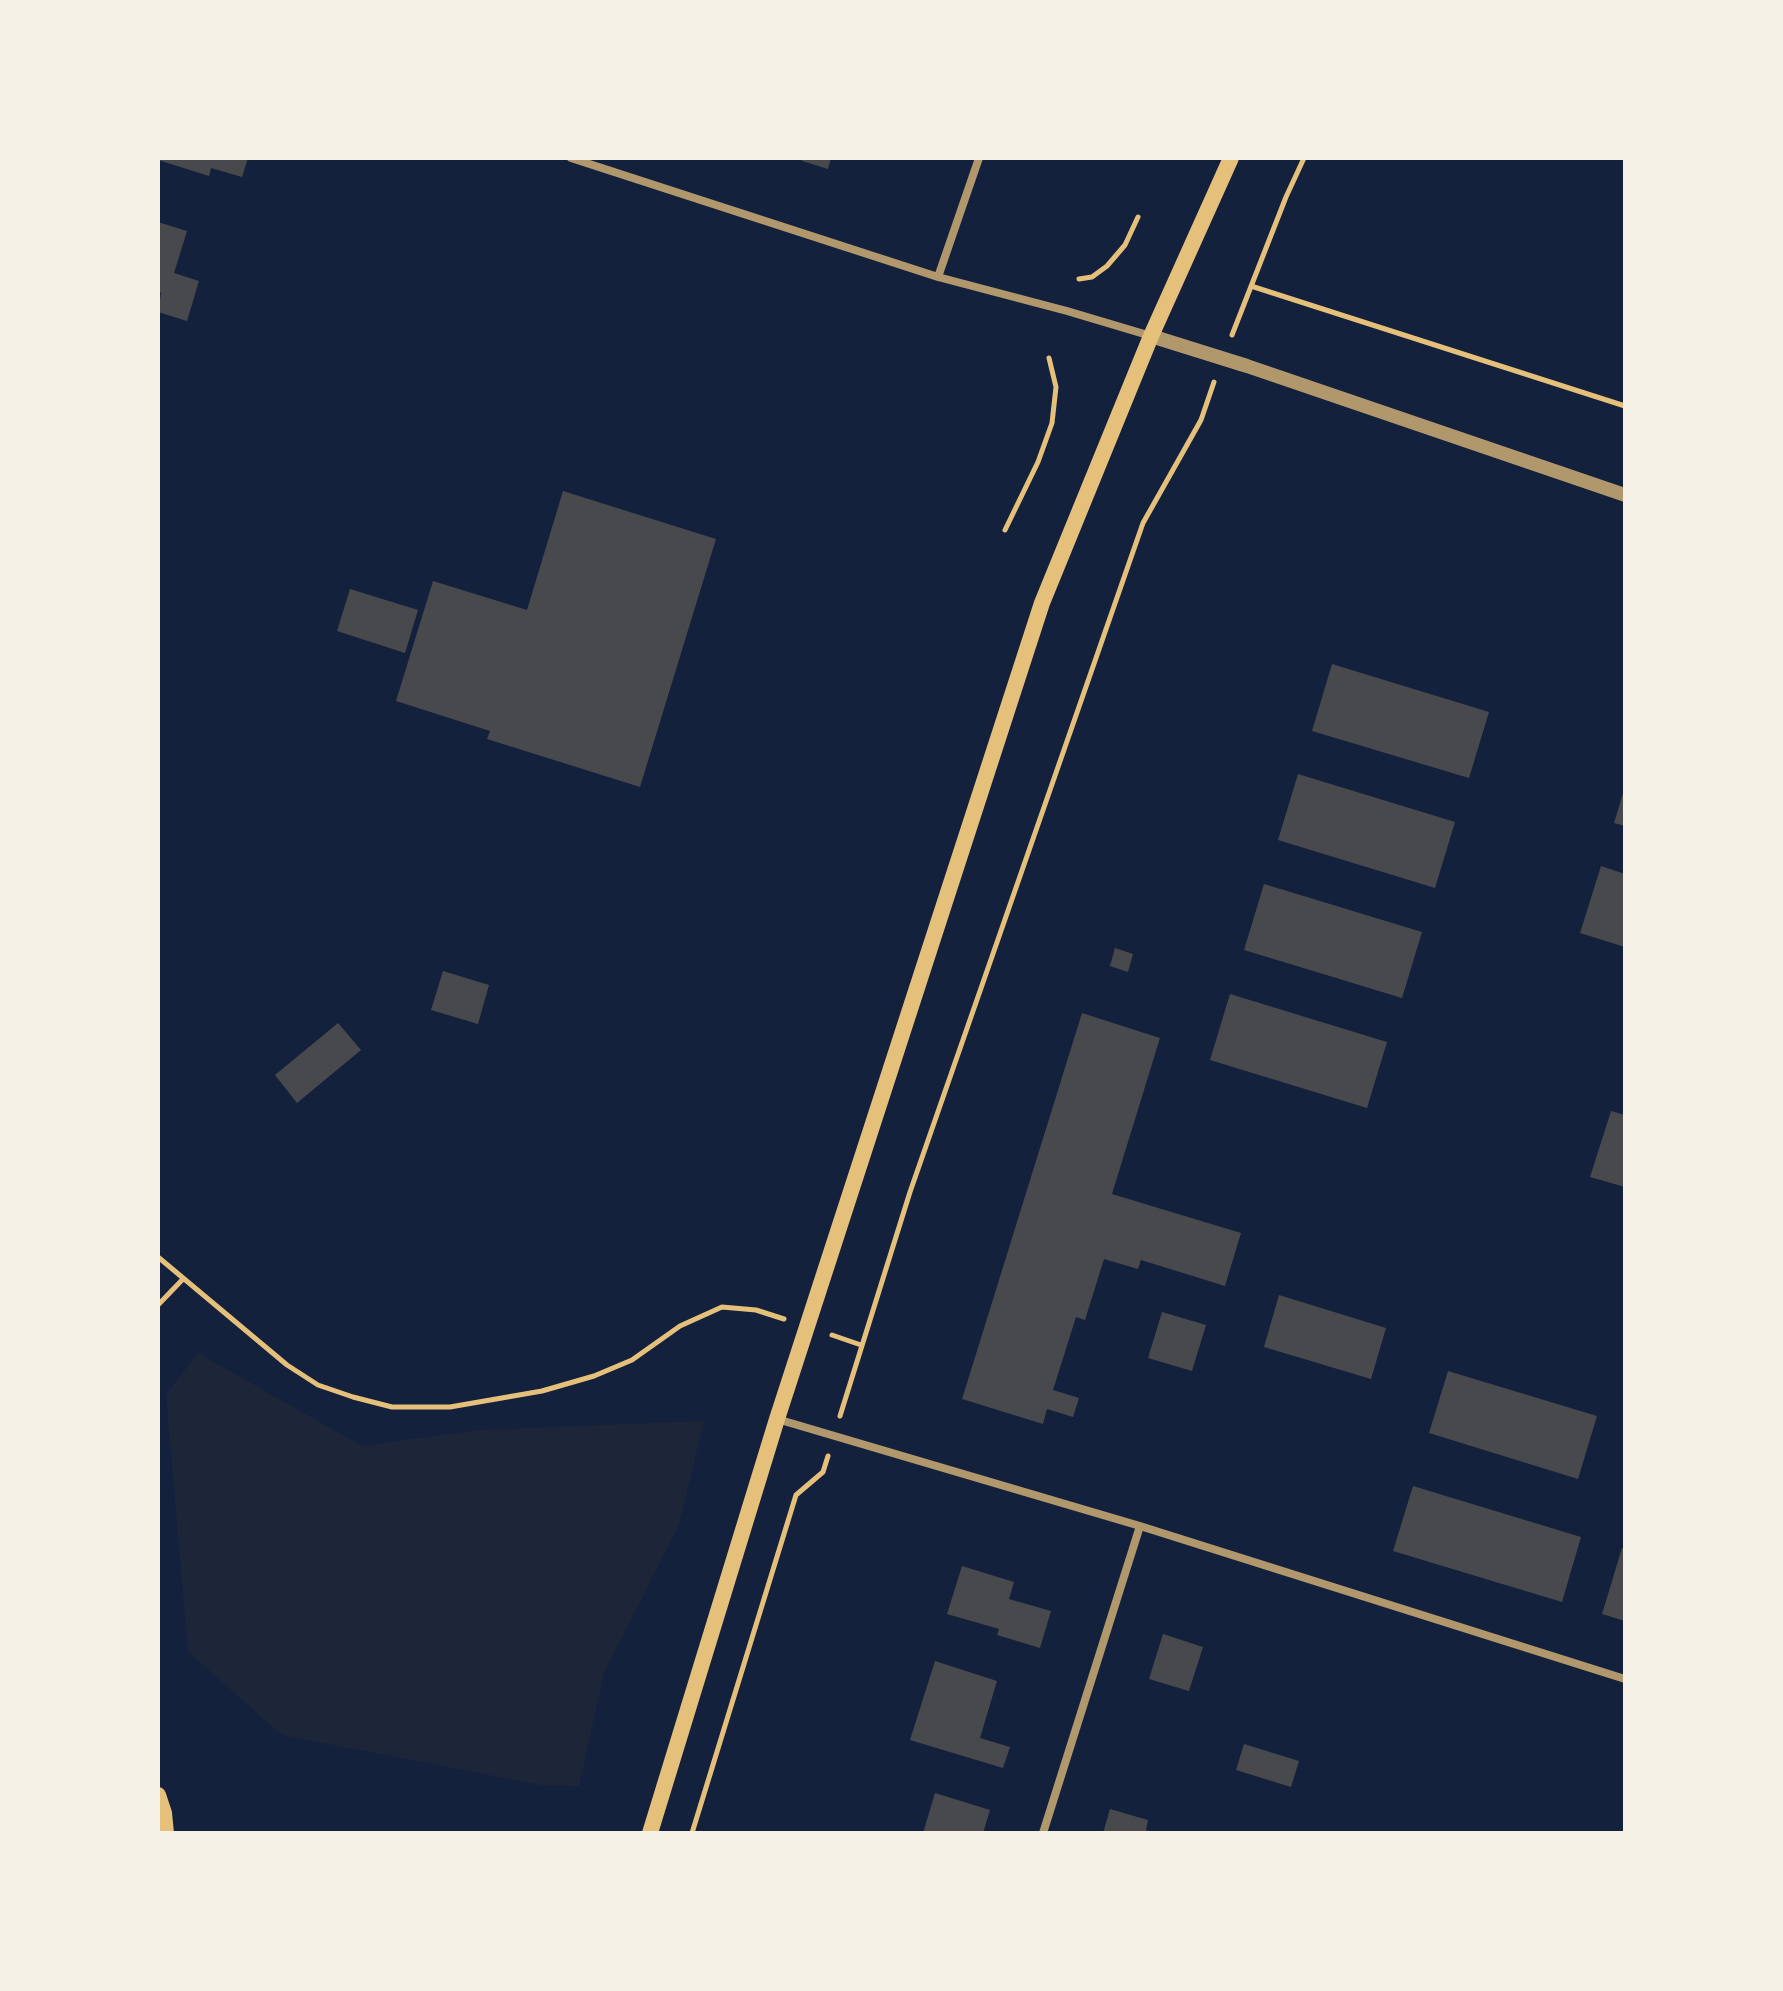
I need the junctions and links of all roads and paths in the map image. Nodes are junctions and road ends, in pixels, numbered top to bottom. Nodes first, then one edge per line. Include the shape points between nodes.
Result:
1 (571, 158) edge
2 (979, 158) edge
3 (1231, 158) edge
4 (1304, 158) edge
5 (591, 161) edge
6 (1138, 217) dead end
7 (938, 277) junction
8 (1079, 279) dead end
9 (1251, 286) junction
10 (1151, 336) junction
11 (1049, 358) dead end
12 (1222, 359) junction
13 (1625, 406) edge
14 (1625, 495) edge
15 (1005, 530) dead end
16 (158, 1257) edge
17 (183, 1279) junction
18 (158, 1305) edge
19 (807, 1326) junction
20 (861, 1345) junction
21 (777, 1419) junction
22 (834, 1435) junction
23 (1140, 1526) junction
24 (1625, 1679) edge
25 (158, 1795) edge
26 (166, 1833) edge
27 (650, 1833) edge
28 (692, 1833) edge
29 (1043, 1833) edge

1 - 5 street
2 - 7 street
3 - 10 main road
4 - 9 path
5 - 7 street
6 - 8 path via 1107,266
7 - 10 street
9 - 12 path
9 - 13 path
10 - 12 street
10 - 19 main road via 1042,603
11 - 15 path via 1056,387 1052,423
12 - 14 street
12 - 20 path via 1201,420 1143,523
16 - 17 path
17 - 18 path
17 - 19 path via 318,1385 392,1407 450,1407 594,1376 722,1307 756,1310
19 - 20 path
19 - 21 main road
20 - 22 path
21 - 22 street
21 - 27 main road
22 - 23 street
22 - 28 path via 823,1472 796,1495
23 - 24 street
23 - 29 street
25 - 26 main road

